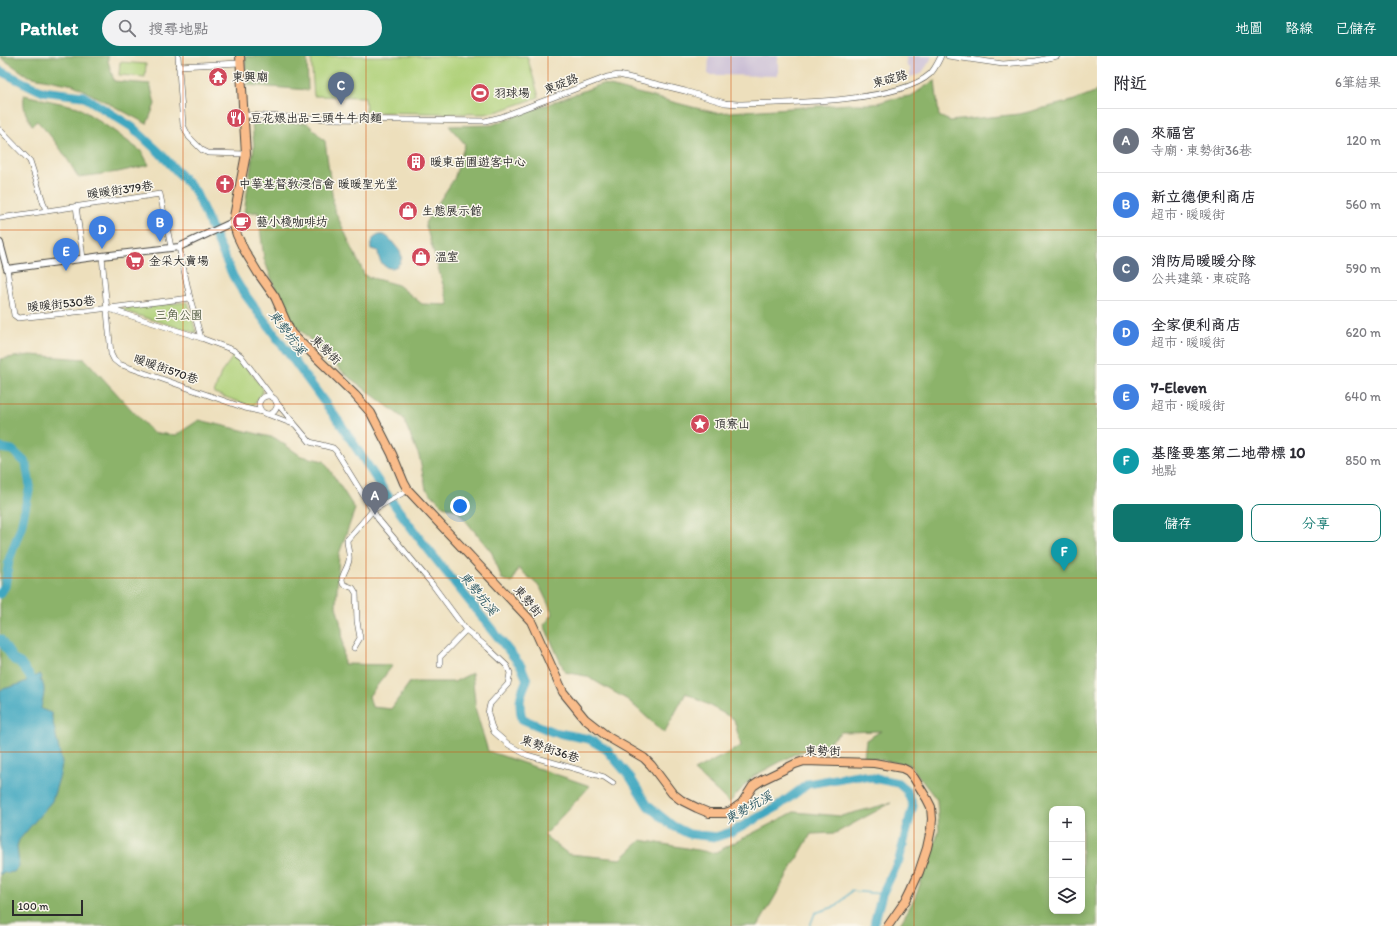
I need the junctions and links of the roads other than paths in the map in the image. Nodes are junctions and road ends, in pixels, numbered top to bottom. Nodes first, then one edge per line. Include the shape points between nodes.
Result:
1 (178, 56) edge
2 (941, 56) edge
3 (948, 56) edge
4 (1057, 56) edge
5 (240, 59) edge
6 (178, 66) junction
7 (244, 115) junction
8 (0, 130) edge
9 (246, 154) junction
10 (76, 206) junction
11 (46, 211) junction
12 (0, 218) edge
13 (230, 224) junction
14 (0, 243) edge
15 (171, 247) junction
16 (178, 247) junction
17 (102, 256) junction
18 (83, 258) junction
19 (7, 269) junction
20 (190, 298) junction
21 (107, 308) junction
22 (201, 338) junction
23 (274, 400) junction
24 (264, 413) junction
25 (294, 424) junction
26 (405, 492) junction
27 (375, 509) junction
28 (466, 630) junction
29 (354, 648) dead end
30 (440, 665) dead end
31 (613, 783) dead end
32 (888, 926) edge

1 - 6 street
2 - 7 street, 東碇路 via 929,75 909,86 844,99 725,103 686,91 618,76 607,77 485,121
3 - 4 street via 1003,64
5 - 6 street
5 - 7 main road
6 - 9 street via 183,125 189,137 208,153
7 - 9 main road
8 - 11 street via 30,161
9 - 13 main road
10 - 11 street, 暖暖街379巷
10 - 15 street, 暖暖街379巷 via 160,194
10 - 18 street, 暖暖街379巷
11 - 12 street, 暖暖街379巷
13 - 16 street
13 - 26 main road, 東勢街 via 274,297 291,333 371,414 392,454
14 - 19 street
15 - 16 street
15 - 17 street
16 - 20 street
17 - 18 street
17 - 21 street, 暖暖街570巷
18 - 19 street
19 - 21 street, 暖暖街530巷 via 14,315 18,318
20 - 21 street
20 - 22 street
21 - 22 street, 暖暖街530巷
21 - 24 street, 暖暖街570巷 via 111,354 119,364
22 - 23 street, 暖暖街530巷 via 233,350 241,356
23 - 24 street via 273,413
23 - 24 street via 267,396 261,398 258,404
23 - 25 street, 暖暖街530巷
24 - 25 street, 暖暖街570巷
25 - 27 street via 310,442 336,451
26 - 27 street
26 - 32 main road, 東勢街 via 531,621 563,692 585,719 608,737 644,758 672,793 681,800 709,812 726,813 742,803 753,786 762,780 804,761 874,763 896,766 908,771 920,786 931,807 931,829 912,890
27 - 28 street, 東勢街36巷 via 378,519
27 - 29 street via 348,540 347,545 350,559 342,579 343,584 353,588 356,593 360,638
28 - 30 street via 440,657
28 - 31 street, 東勢街36巷 via 502,660 510,673 508,684 490,704 488,713 494,732 509,745 527,755 604,777

